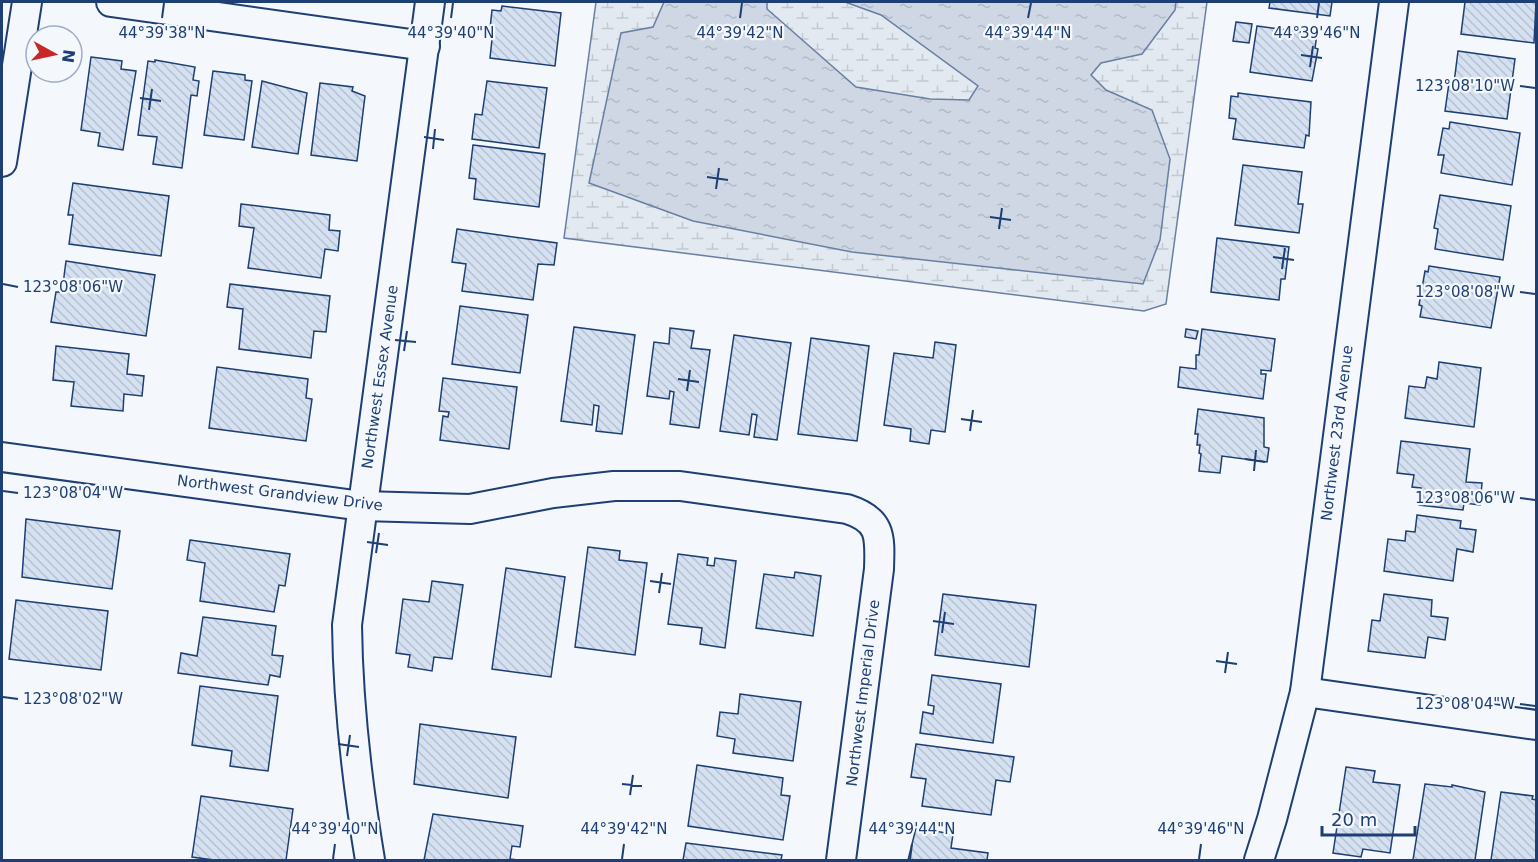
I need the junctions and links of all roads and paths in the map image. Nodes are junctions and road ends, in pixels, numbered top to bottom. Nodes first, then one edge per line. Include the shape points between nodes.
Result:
1 (27, 2) edge
2 (111, 2) edge
3 (430, 2) edge
4 (1394, 2) edge
5 (425, 46) junction
6 (2, 162) edge
7 (2, 457) edge
8 (362, 506) junction
9 (876, 526) joint
10 (1305, 692) junction
11 (1536, 725) edge
12 (370, 861) edge
13 (841, 861) edge
14 (1259, 861) edge

1 - 6 street
2 - 5 street
3 - 5 street, Northwest Essex Avenue
4 - 10 street, Northwest 23rd Avenue
5 - 8 street, Northwest Essex Avenue
7 - 8 street, Northwest Grandview Drive
8 - 9 street, Northwest Grandview Drive via 470,509 552,493 680,486 847,509 862,514
8 - 12 street, Northwest Essex Avenue via 347,625 348,689 356,776
9 - 13 street, Northwest Imperial Drive via 879,569
10 - 11 street
10 - 14 street, Northwest 23rd Avenue

